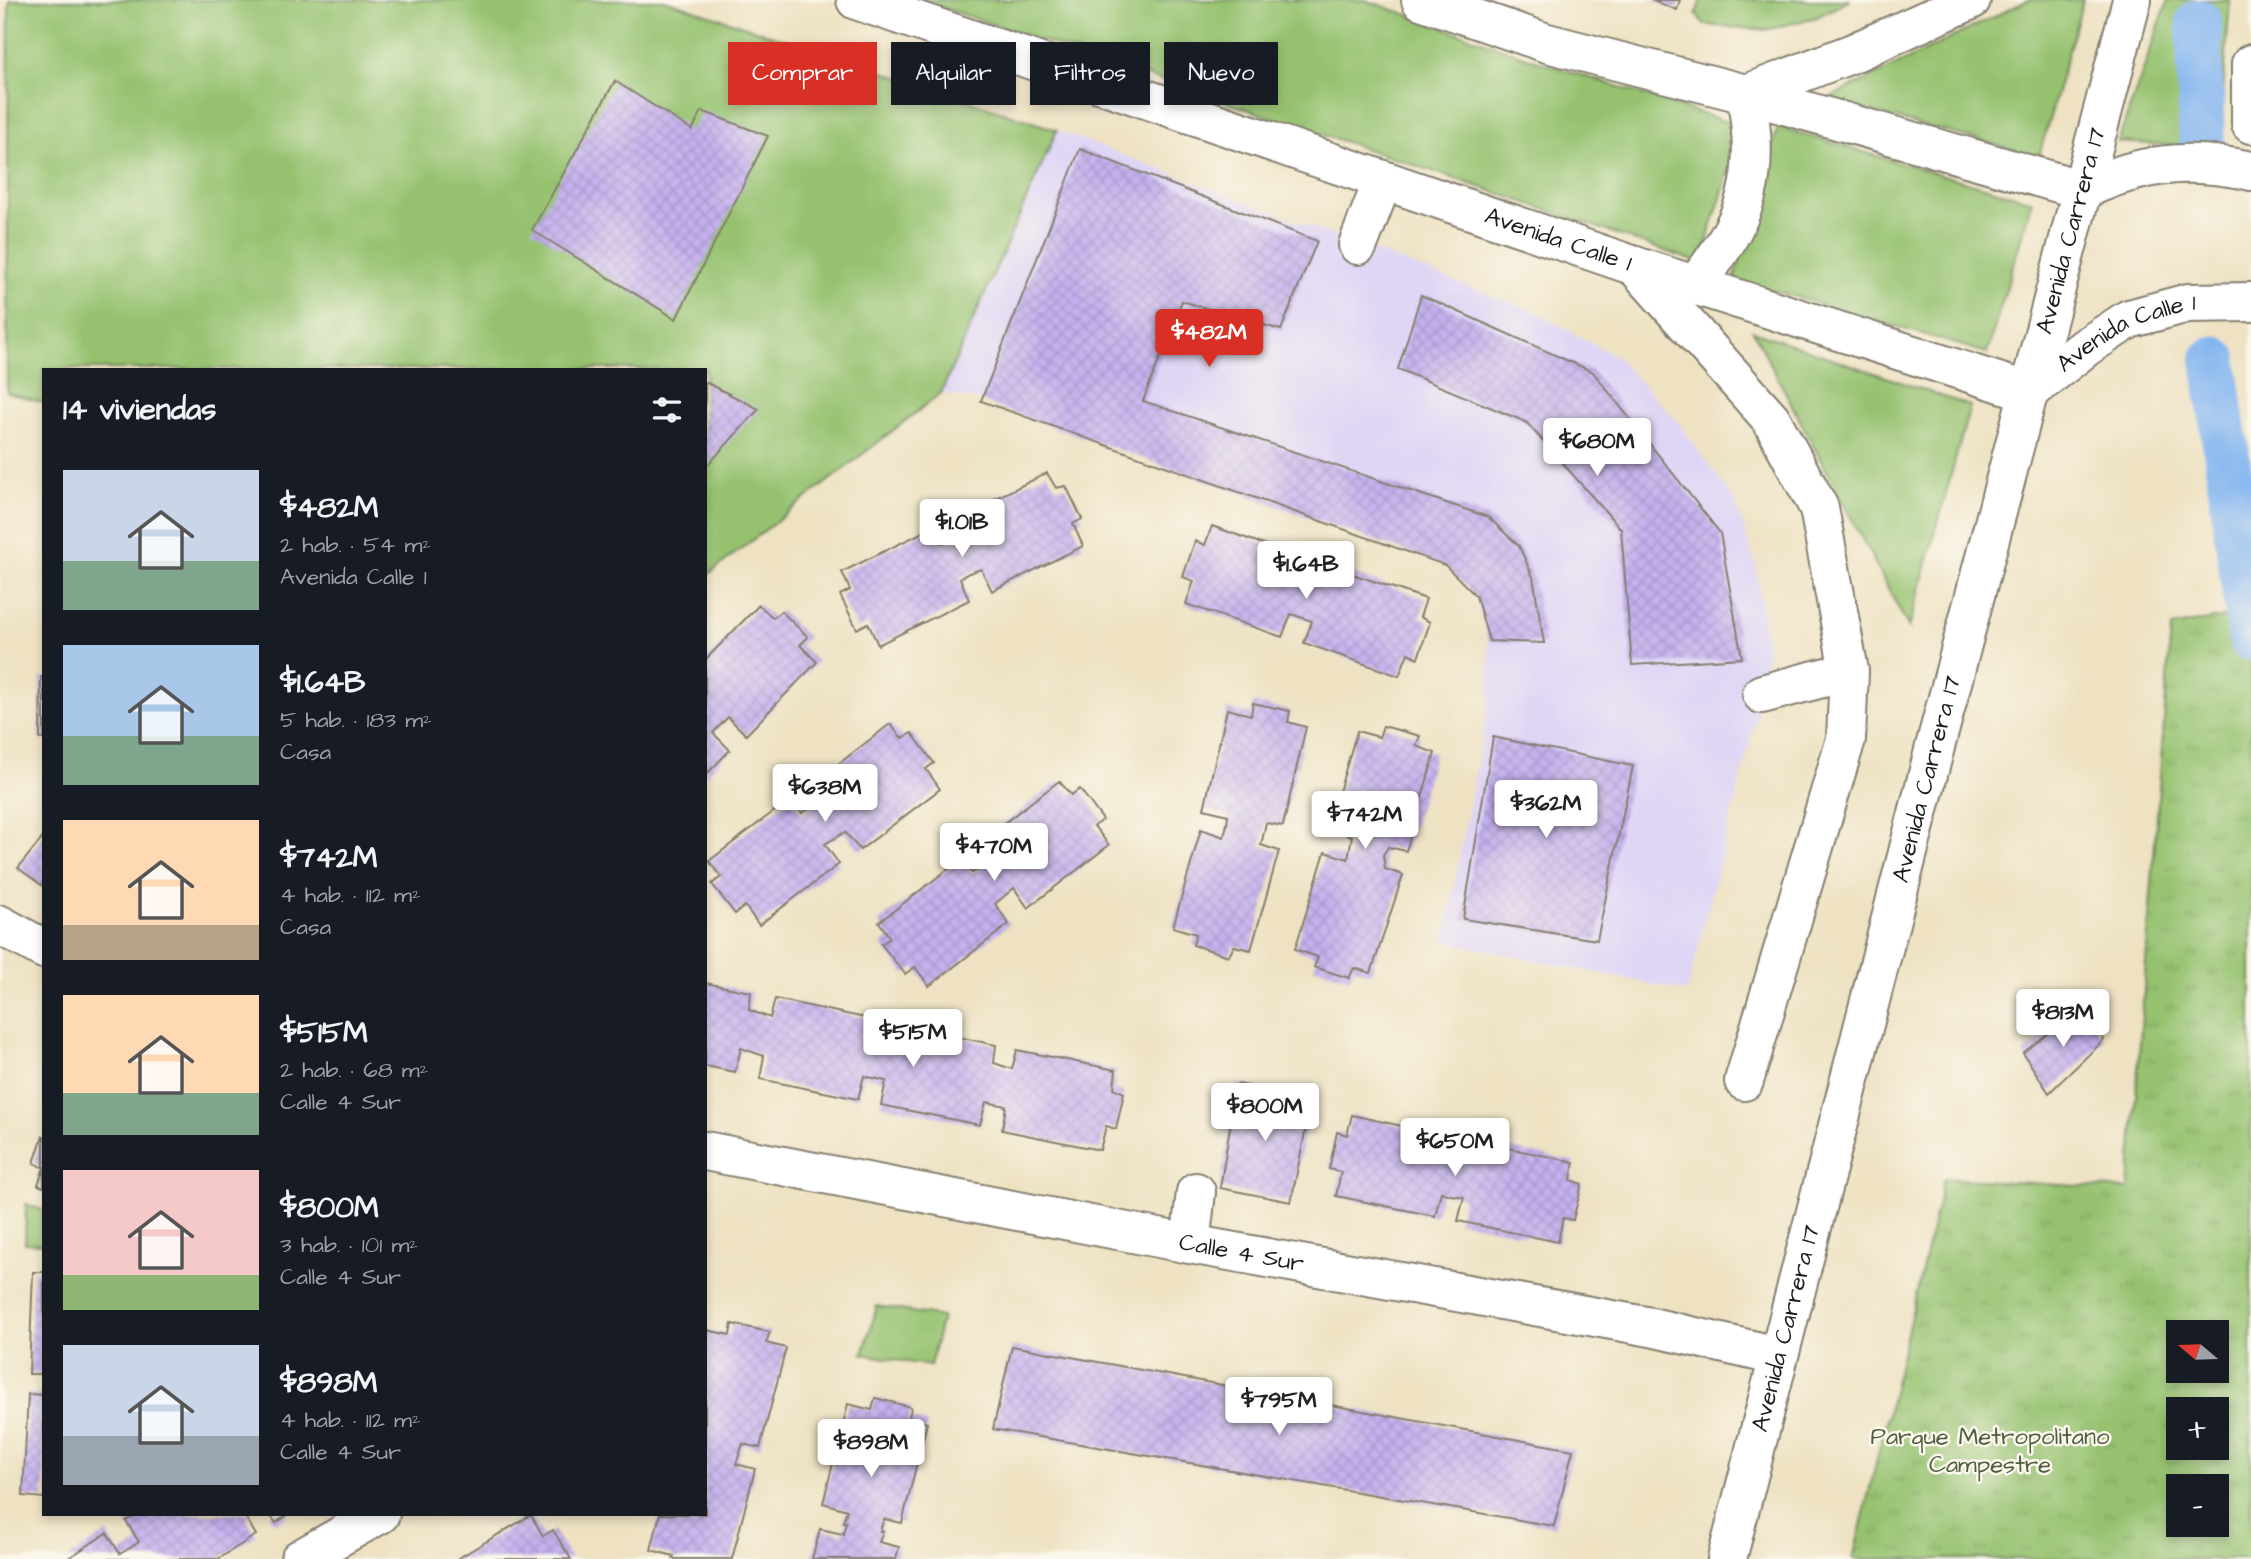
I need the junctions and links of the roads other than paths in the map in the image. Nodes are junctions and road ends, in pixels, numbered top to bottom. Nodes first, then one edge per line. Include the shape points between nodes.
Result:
1 (856, 0) edge
2 (1422, 0) edge
3 (1971, 0) edge
4 (2132, 0) edge
5 (2251, 64) edge
6 (1746, 94) junction
7 (2251, 124) edge
8 (2251, 171) edge
9 (1383, 180) junction
10 (2083, 190) junction
11 (1359, 245) dead end
12 (1635, 266) junction
13 (1695, 285) junction
14 (2251, 303) edge
15 (2029, 392) junction
16 (1849, 671) junction
17 (1762, 694) dead end
18 (0, 925) edge
19 (42, 948) edge
20 (1744, 1082) dead end
21 (707, 1151) edge
22 (1196, 1192) dead end
23 (1190, 1244) junction
24 (1778, 1356) junction
25 (377, 1516) edge
26 (312, 1556) edge
27 (1727, 1559) edge

1 - 9 main road, Avenida Calle 1
2 - 6 main road via 1547,43
3 - 6 main road
4 - 10 main road, Avenida Carrera 17
5 - 7 main road
6 - 10 main road
6 - 13 main road via 1753,134 1751,176 1741,215 1721,252
8 - 10 main road via 2198,163 2161,164 2134,169
9 - 11 main road
9 - 12 main road, Avenida Calle 1
10 - 15 main road, Avenida Carrera 17
12 - 13 main road, Avenida Calle 1
12 - 16 main road via 1771,419 1819,508
13 - 15 main road, Avenida Calle 1
14 - 15 main road, Avenida Calle 1 via 2188,303 2129,319
15 - 24 main road, Avenida Carrera 17
16 - 17 main road
16 - 20 main road via 1846,739
18 - 19 main road
21 - 23 main road, Calle 4 Sur
22 - 23 main road
23 - 24 main road, Calle 4 Sur via 1650,1327
24 - 27 main road, Avenida Carrera 17
25 - 26 main road

